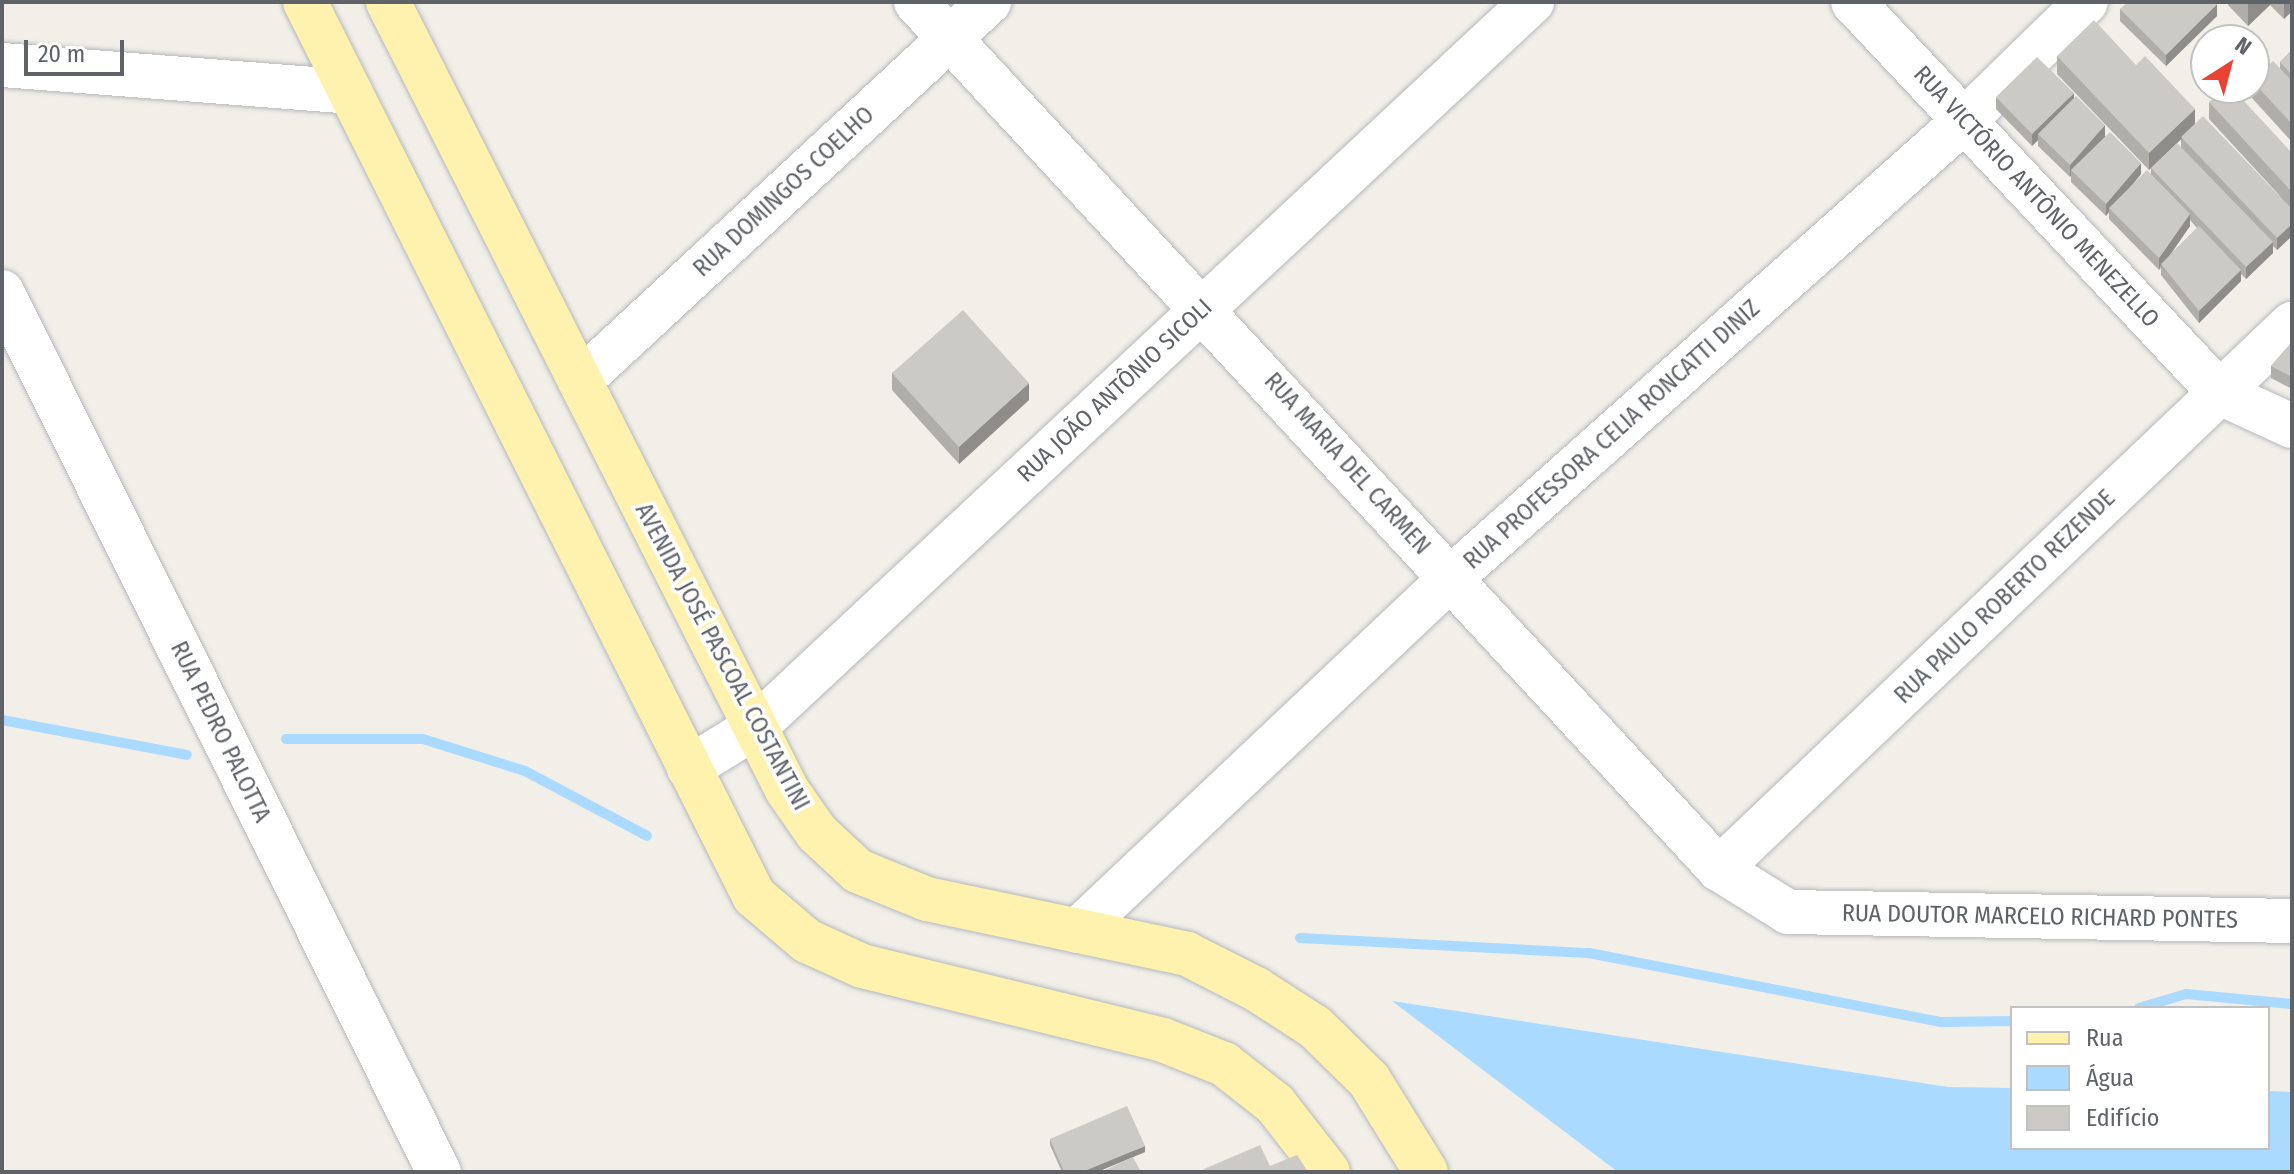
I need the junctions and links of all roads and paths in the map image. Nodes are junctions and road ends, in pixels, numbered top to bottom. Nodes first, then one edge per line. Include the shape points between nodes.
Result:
1 (305, 2) edge
2 (388, 2) edge
3 (916, 2) edge
4 (989, 2) edge
5 (1532, 2) edge
6 (1853, 2) edge
7 (2086, 2) edge
8 (950, 38) junction
9 (2, 65) edge
10 (350, 92) junction
11 (1964, 121) junction
12 (2, 292) edge
13 (1204, 308) junction
14 (2292, 324) edge
15 (580, 381) junction
16 (2220, 393) junction
17 (2292, 426) edge
18 (1451, 578) junction
19 (755, 727) junction
20 (689, 768) junction
21 (1719, 869) junction
22 (1143, 874) junction
23 (1788, 912) joint
24 (2292, 921) edge
25 (1077, 931) junction
26 (1154, 947) junction
27 (439, 1172) edge
28 (1328, 1172) edge
29 (1426, 1172) edge

1 - 10 main road
2 - 15 main road, AVENIDA JOSÉ PASCOAL COSTANTINI
3 - 8 street, RUA MARIA DEL CARMEN
4 - 8 street, RUA DOMINGOS COELHO
5 - 13 street, RUA JOÃO ANTÔNIO SICOLI
6 - 11 street, RUA VICTÓRIO ANTÔNIO MENEZELLO
7 - 11 street, RUA PROFESSORA CELIA RONCATTI DINIZ
8 - 13 street, RUA MARIA DEL CARMEN
8 - 15 street, RUA DOMINGOS COELHO
9 - 10 street
10 - 20 main road
11 - 16 street, RUA VICTÓRIO ANTÔNIO MENEZELLO
11 - 18 street, RUA PROFESSORA CELIA RONCATTI DINIZ
12 - 27 street, RUA PEDRO PALOTTA
13 - 18 street, RUA MARIA DEL CARMEN
13 - 19 street, RUA JOÃO ANTÔNIO SICOLI
14 - 16 street, RUA PAULO ROBERTO REZENDE
15 - 19 main road, AVENIDA JOSÉ PASCOAL COSTANTINI
16 - 17 street
16 - 21 street, RUA PAULO ROBERTO REZENDE
18 - 21 street, RUA MARIA DEL CARMEN
18 - 22 street, RUA PROFESSORA CELIA RONCATTI DINIZ
19 - 20 street, RUA JOÃO ANTÔNIO SICOLI
19 - 25 main road, AVENIDA JOSÉ PASCOAL COSTANTINI via 817,833 858,871 927,899
20 - 28 main road via 754,896 807,941 922,983 1163,1040 1224,1064 1275,1104
21 - 23 street, RUA MARIA DEL CARMEN
22 - 25 street, RUA PROFESSORA CELIA RONCATTI DINIZ
22 - 26 street via 1140,905
23 - 24 street, RUA DOUTOR MARCELO RICHARD PONTES
25 - 26 main road, AVENIDA JOSÉ PASCOAL COSTANTINI
26 - 29 main road, AVENIDA JOSÉ PASCOAL COSTANTINI via 1242,982 1315,1027 1369,1080

